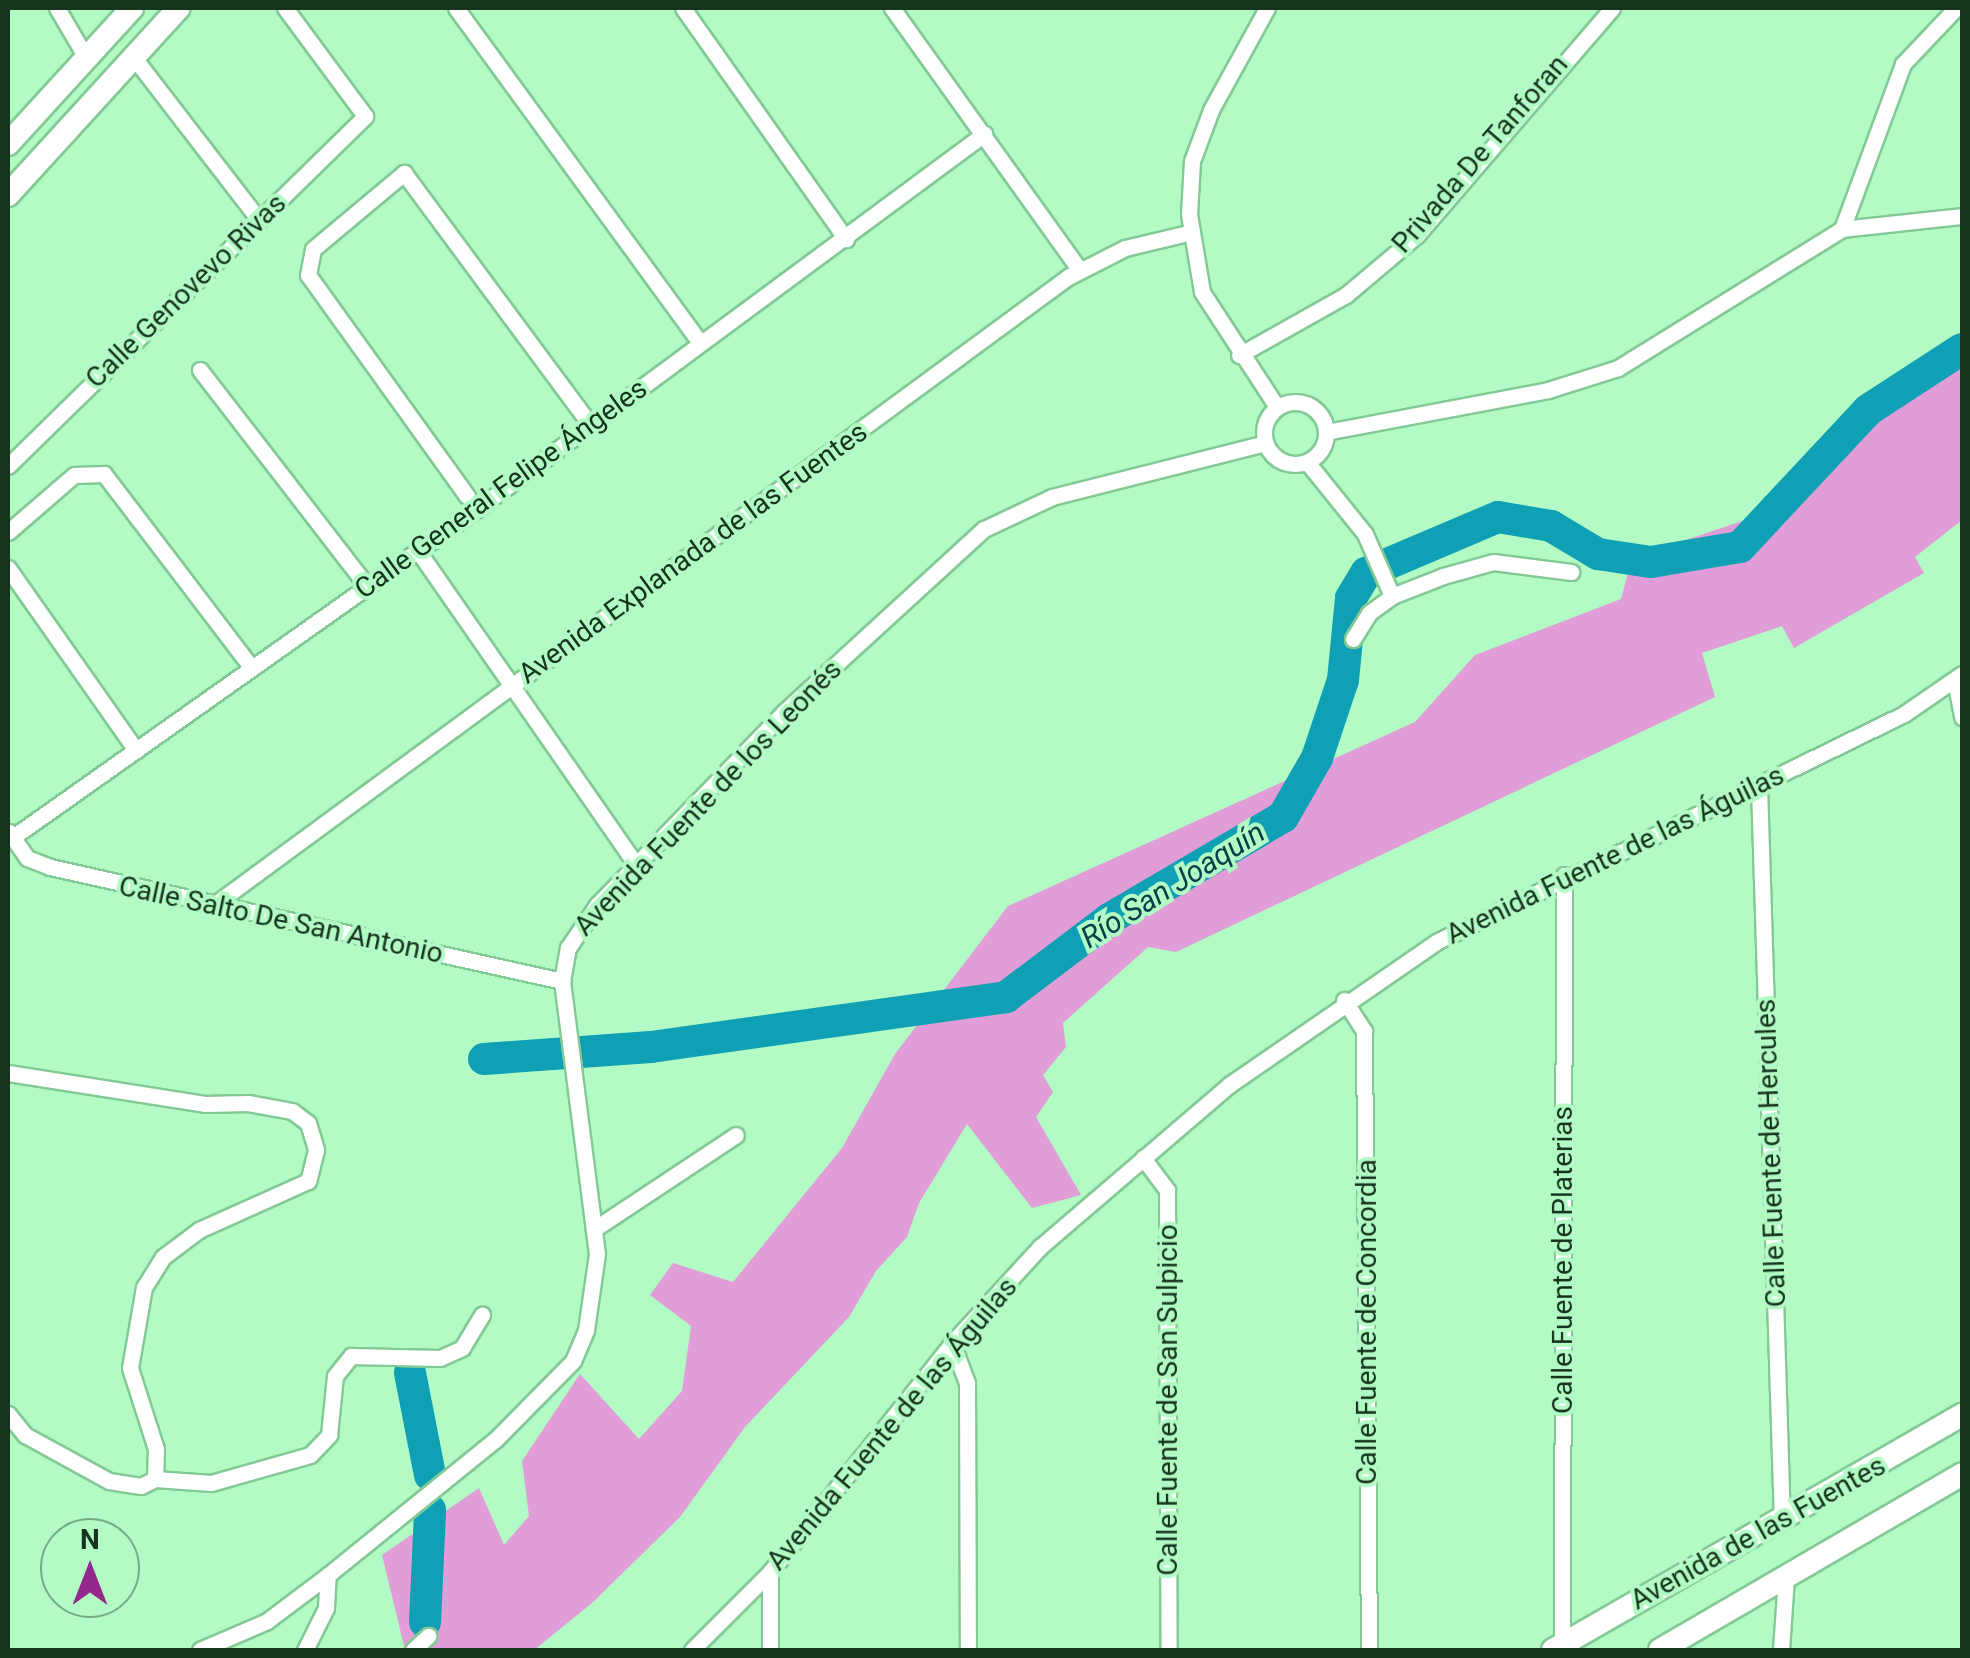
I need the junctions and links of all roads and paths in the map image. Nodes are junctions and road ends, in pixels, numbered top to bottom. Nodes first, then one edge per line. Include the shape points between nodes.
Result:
1 (57, 8) edge
2 (132, 8) edge
3 (179, 8) edge
4 (285, 8) edge
5 (456, 8) edge
6 (683, 8) edge
7 (892, 8) edge
8 (1268, 8) edge
9 (1612, 8) edge
10 (1956, 8) edge
11 (84, 54) junction
12 (132, 55) junction
13 (984, 134) junction
14 (8, 144) edge
15 (8, 194) edge
16 (1962, 216) edge
17 (259, 220) junction
18 (1842, 229) junction
19 (1192, 232) junction
20 (846, 239) junction
21 (1080, 271) junction
22 (700, 342) junction
23 (1238, 355) junction
24 (200, 370) dead end
25 (1277, 407) junction
26 (590, 424) junction
27 (1326, 432) junction
28 (1265, 443) junction
29 (1306, 462) junction
30 (8, 466) edge
31 (468, 496) dead end
32 (8, 532) edge
33 (418, 551) junction
34 (8, 568) edge
35 (1571, 572) dead end
36 (368, 586) junction
37 (1392, 596) junction
38 (1352, 640) dead end
39 (252, 668) junction
40 (1959, 677) edge
41 (510, 687) junction
42 (1962, 717) edge
43 (136, 750) junction
44 (1759, 786) junction
45 (10, 833) edge
46 (636, 865) junction
47 (1564, 875) junction
48 (211, 907) junction
49 (562, 981) junction
50 (1344, 1000) junction
51 (8, 1074) edge
52 (736, 1135) dead end
53 (1143, 1158) junction
54 (594, 1229) junction
55 (482, 1315) dead end
56 (952, 1342) junction
57 (8, 1414) edge
58 (1962, 1415) edge
59 (1962, 1474) edge
60 (155, 1479) junction
61 (1782, 1520) junction
62 (770, 1572) junction
63 (328, 1575) junction
64 (1786, 1578) junction
65 (428, 1636) dead end
66 (1558, 1647) edge
67 (200, 1650) edge
68 (304, 1650) edge
69 (413, 1650) edge
70 (692, 1650) edge
71 (770, 1650) edge
72 (968, 1650) edge
73 (1170, 1650) edge
74 (1369, 1650) edge
75 (1660, 1650) edge
76 (1781, 1650) edge

1 - 11 street
2 - 11 main road
3 - 12 main road
4 - 17 street, Calle Genovevo Rivas via 365,116
5 - 22 street
6 - 20 street
7 - 13 street
8 - 19 street via 1233,65 1192,161
9 - 23 street, Privada De Tanforan via 1418,235 1346,295
10 - 18 street via 1903,64
11 - 14 main road
12 - 15 main road
12 - 17 street
13 - 20 street, Calle General Felipe Ángeles
13 - 21 street
16 - 18 street
17 - 30 street, Calle Genovevo Rivas
18 - 27 street via 1618,368 1548,390
19 - 21 street, Avenida Explanada de las Fuentes via 1125,248
19 - 23 street via 1202,292
20 - 22 street, Calle General Felipe Ángeles
21 - 41 street, Avenida Explanada de las Fuentes
22 - 26 street, Calle General Felipe Ángeles
23 - 25 street
24 - 36 street
25 - 27 street via 1303,403 1315,409
25 - 28 street via 1265,423
26 - 31 street via 404,173 313,249 308,275
26 - 33 street, Calle General Felipe Ángeles
27 - 29 street
28 - 29 street via 1277,459
28 - 46 street, Avenida Fuente de los Leonés via 1052,497 984,529 784,712
29 - 37 street via 1365,534
32 - 39 street via 74,475 104,474
33 - 36 street, Calle General Felipe Ángeles
33 - 41 street
34 - 43 street
35 - 37 street via 1493,562
36 - 39 street, Calle General Felipe Ángeles
37 - 38 street via 1369,613
39 - 43 street, Calle General Felipe Ángeles
40 - 42 street
40 - 44 street, Avenida Fuente de las Águilas via 1904,714
41 - 46 street
41 - 48 street, Avenida Explanada de las Fuentes
43 - 45 street, Calle General Felipe Ángeles
44 - 47 street, Avenida Fuente de las Águilas
44 - 61 street, Calle Fuente de Hercules
45 - 48 street, Calle Salto De San Antonio via 27,858 50,868
46 - 49 street, Avenida Fuente de los Leonés via 576,929
47 - 50 street, Avenida Fuente de las Águilas
47 - 66 street, Calle Fuente de Platerias
48 - 49 street, Calle Salto De San Antonio
49 - 54 street, Avenida Fuente de los Leonés
50 - 53 street, Avenida Fuente de las Águilas
50 - 74 street, Calle Fuente de Concordia via 1364,1031
51 - 60 street via 205,1104 248,1103 292,1111 308,1124 316,1150 308,1180 198,1230 163,1257 144,1287 130,1368 156,1449
52 - 54 street
53 - 56 street, Avenida Fuente de las Águilas via 1040,1247
53 - 73 street, Calle Fuente de San Sulpicio via 1167,1190
54 - 63 street, Avenida Fuente de los Leonés via 595,1290 573,1361 496,1439
55 - 60 street via 462,1348 440,1358 351,1356 336,1376 330,1435 310,1455 211,1483
56 - 62 street, Avenida Fuente de las Águilas
56 - 72 street via 967,1383
57 - 60 street via 24,1435 110,1481 141,1486
58 - 61 main road, Avenida de las Fuentes
59 - 64 main road, Avenida de las Fuentes
61 - 66 main road, Avenida de las Fuentes
62 - 70 street, Avenida Fuente de las Águilas
62 - 71 street
63 - 67 street, Avenida Fuente de los Leonés via 267,1620
63 - 68 street via 326,1608
64 - 75 main road, Avenida de las Fuentes
64 - 76 street
65 - 69 street

